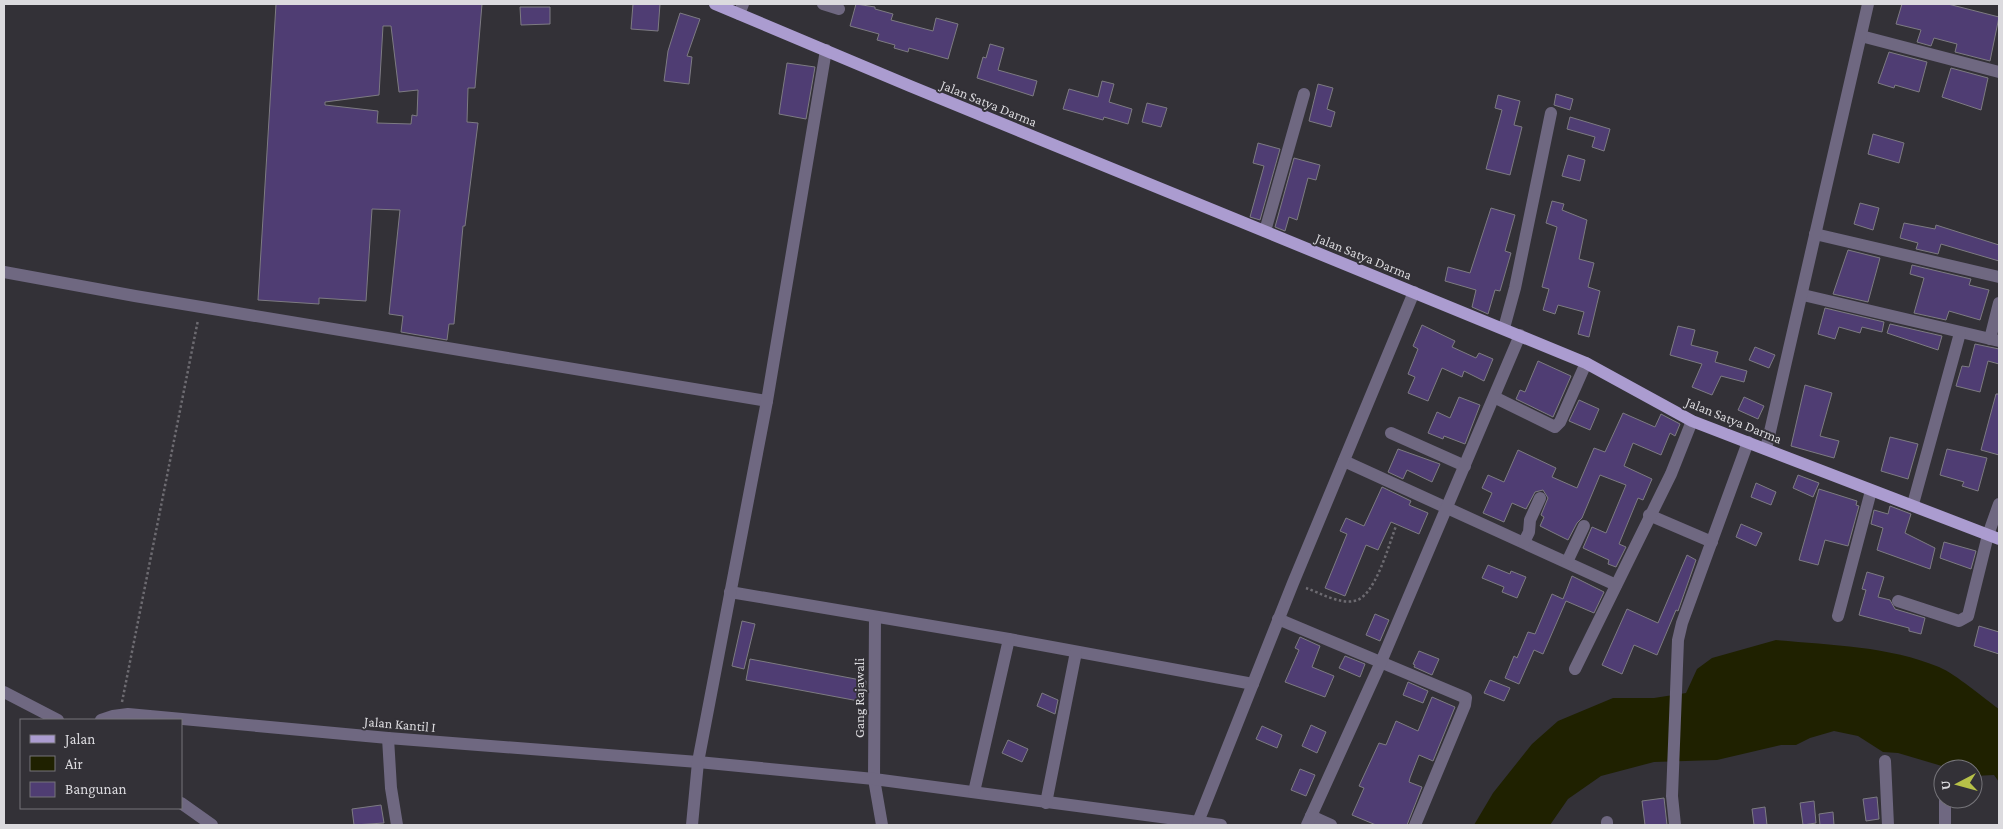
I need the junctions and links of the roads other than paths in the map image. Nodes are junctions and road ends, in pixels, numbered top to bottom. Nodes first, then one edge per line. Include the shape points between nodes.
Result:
1 (715, 4) edge
2 (823, 4) edge
3 (1868, 4) edge
4 (741, 9) edge
5 (839, 9) dead end
6 (1861, 36) junction
7 (826, 50) junction
8 (1999, 72) edge
9 (1304, 94) dead end
10 (1551, 113) dead end
11 (1265, 231) junction
12 (1815, 234) junction
13 (4, 272) edge
14 (1999, 277) edge
15 (1414, 292) junction
16 (1802, 295) junction
17 (1999, 303) edge
18 (1504, 328) junction
19 (1960, 332) junction
20 (1520, 336) junction
21 (1994, 340) edge
22 (1586, 363) junction
23 (1496, 398) junction
24 (767, 401) junction
25 (1692, 421) junction
26 (1391, 433) dead end
27 (1748, 442) junction
28 (1766, 450) junction
29 (1344, 461) junction
30 (1465, 466) junction
31 (1871, 491) junction
32 (1540, 498) dead end
33 (1913, 504) junction
34 (1999, 504) edge
35 (1448, 508) junction
36 (1649, 515) junction
37 (1584, 526) dead end
38 (1994, 537) edge
39 (1524, 542) junction
40 (1712, 542) junction
41 (1567, 562) junction
42 (1616, 585) junction
43 (730, 592) junction
44 (1898, 601) dead end
45 (1838, 616) dead end
46 (875, 617) junction
47 (1278, 619) junction
48 (1010, 639) junction
49 (1076, 652) junction
50 (1381, 662) junction
51 (1575, 669) dead end
52 (1253, 684) junction
53 (4, 692) edge
54 (56, 719) edge
55 (104, 719) edge
56 (176, 719) edge
57 (182, 720) edge
58 (388, 738) junction
59 (1885, 761) dead end
60 (698, 762) junction
61 (874, 779) junction
62 (974, 792) junction
63 (1046, 803) junction
64 (182, 804) edge
65 (1945, 809) edge
66 (1309, 821) edge
67 (1198, 822) junction
68 (212, 825) edge
69 (397, 825) edge
70 (692, 825) edge
71 (882, 825) edge
72 (1220, 825) edge
73 (1330, 825) edge
74 (1414, 825) edge
75 (1675, 825) edge
76 (1888, 825) edge
77 (1945, 825) edge

1 - 4 main road, Jalan Satya Darma
2 - 5 street
3 - 6 street
4 - 7 main road, Jalan Satya Darma
6 - 8 street
6 - 12 street
7 - 11 main road, Jalan Satya Darma
7 - 24 street
9 - 11 street
10 - 18 street
11 - 15 main road, Jalan Satya Darma
12 - 14 street
12 - 16 street
13 - 24 street
15 - 18 main road, Jalan Satya Darma
15 - 29 street
16 - 19 street
16 - 28 street
17 - 21 street
18 - 20 main road, Jalan Satya Darma
19 - 21 street
19 - 33 street
20 - 22 main road, Jalan Satya Darma
20 - 23 street
22 - 23 street via 1555,427
22 - 25 main road, Jalan Satya Darma
23 - 30 street
24 - 43 street
25 - 27 main road, Jalan Satya Darma
25 - 36 street via 1671,474
26 - 30 street
27 - 28 main road, Jalan Satya Darma
27 - 40 street
28 - 31 main road, Jalan Satya Darma
29 - 35 street
29 - 47 street
30 - 35 street
31 - 33 main road, Jalan Satya Darma
31 - 45 street
32 - 39 street
33 - 38 main road, Jalan Satya Darma
34 - 38 street
35 - 39 street
35 - 50 street
36 - 40 street
36 - 42 street
37 - 41 street
38 - 44 street via 1964,620
39 - 41 street
40 - 75 street via 1682,623 1672,796
41 - 42 street
42 - 51 street
43 - 46 street
43 - 60 street
46 - 48 street
46 - 61 street, Gang Rajawali
47 - 50 street
47 - 52 street
48 - 49 street
48 - 62 street
49 - 52 street
49 - 63 street
50 - 66 street
50 - 74 street via 1467,700
52 - 67 street
53 - 54 street
55 - 56 street, Jalan Kantil I via 120,714
57 - 58 street, Jalan Kantil I
58 - 60 street, Jalan Kantil I
58 - 69 street
59 - 76 street
60 - 61 street, Jalan Kantil I
60 - 70 street
61 - 62 street, Jalan Kantil I
61 - 71 street, Gang Rajawali
62 - 63 street, Jalan Kantil I
63 - 67 street, Jalan Kantil I
64 - 68 street
65 - 77 street
66 - 73 street
67 - 72 street, Jalan Kantil I

